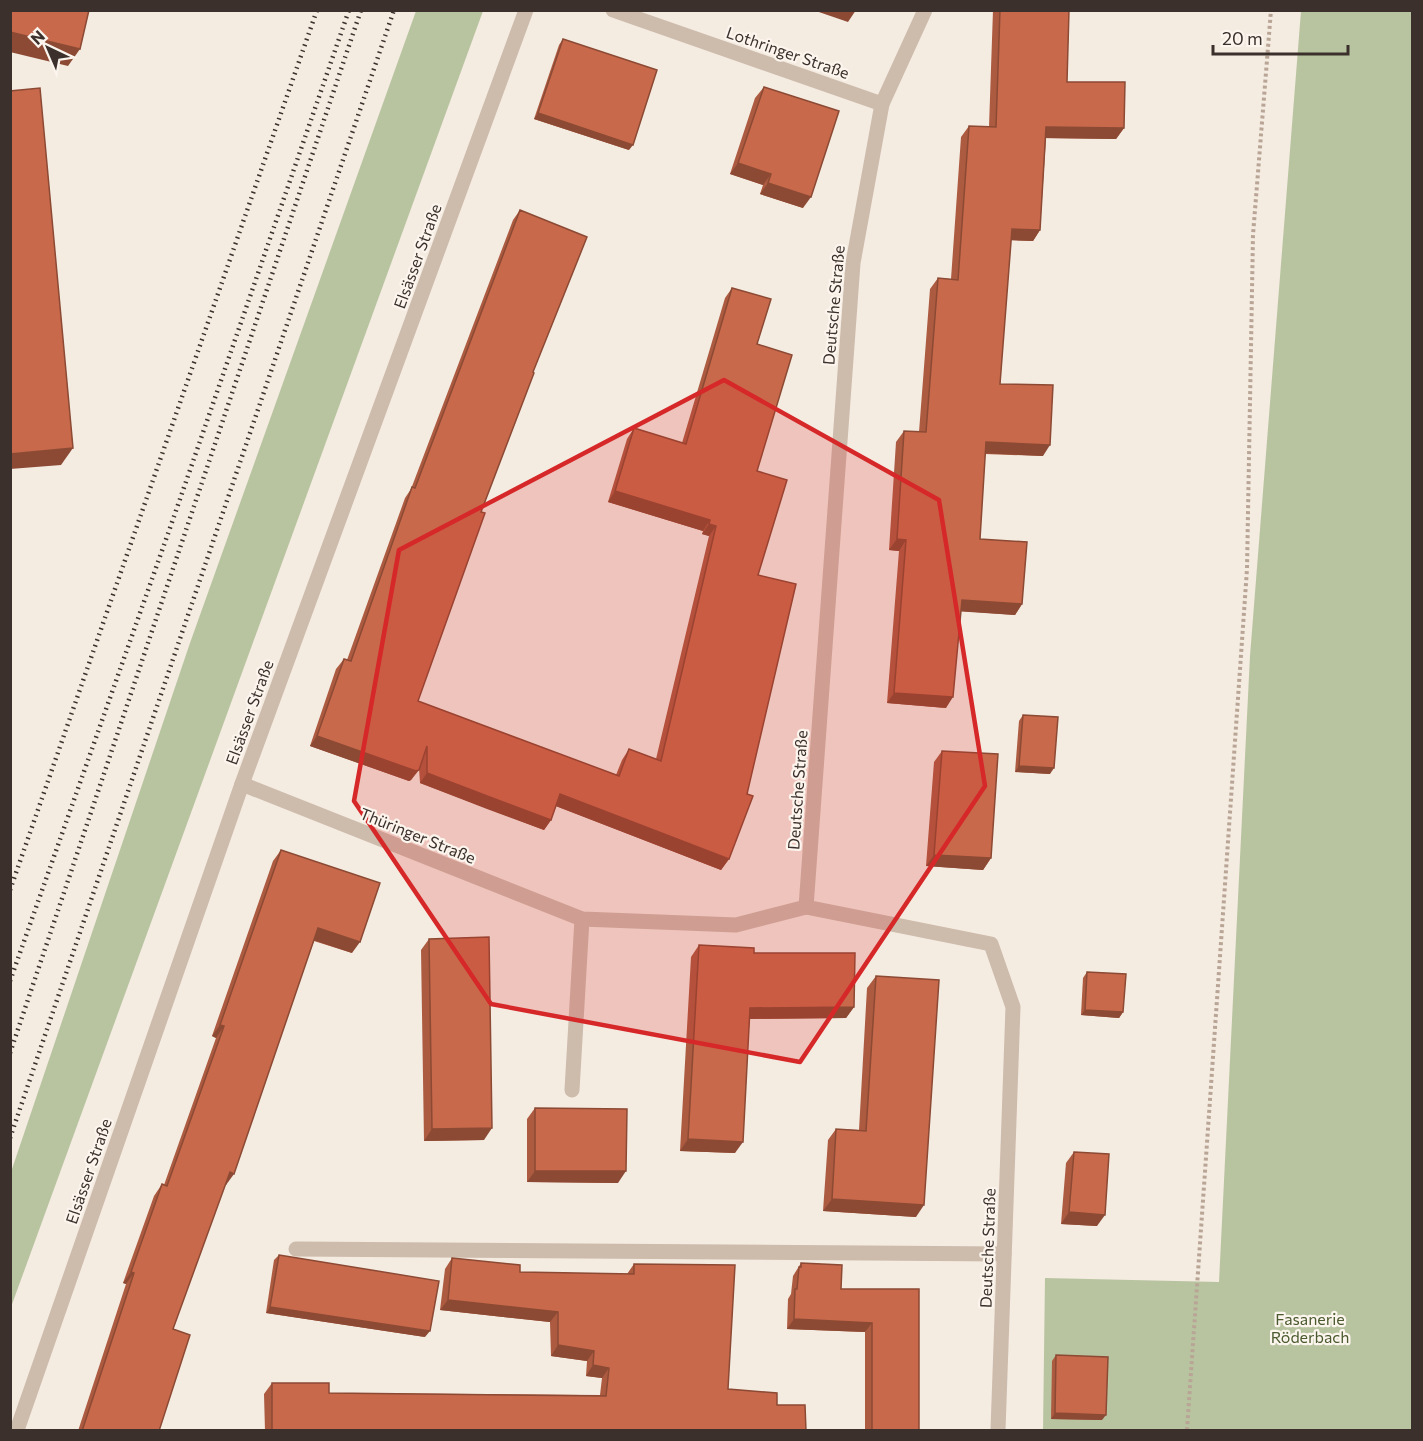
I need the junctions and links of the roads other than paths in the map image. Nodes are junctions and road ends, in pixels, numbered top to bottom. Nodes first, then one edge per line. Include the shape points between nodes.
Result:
1 (526, 10) edge
2 (613, 10) edge
3 (925, 10) edge
4 (882, 104) junction
5 (242, 784) junction
6 (806, 907) junction
7 (582, 919) junction
8 (572, 1090) dead end
9 (296, 1249) dead end
10 (1004, 1254) junction
11 (18, 1431) edge
12 (998, 1431) edge

1 - 5 street, Elsässer Straße
2 - 4 street, Lothringer Straße
3 - 4 street, Deutsche Straße
4 - 6 street, Deutsche Straße via 853,263
5 - 7 street, Thüringer Straße
5 - 11 street, Elsässer Straße
6 - 7 street, Thüringer Straße via 736,925
6 - 10 street, Deutsche Straße via 991,944 1012,1007
7 - 8 street
9 - 10 street
10 - 12 street, Deutsche Straße

